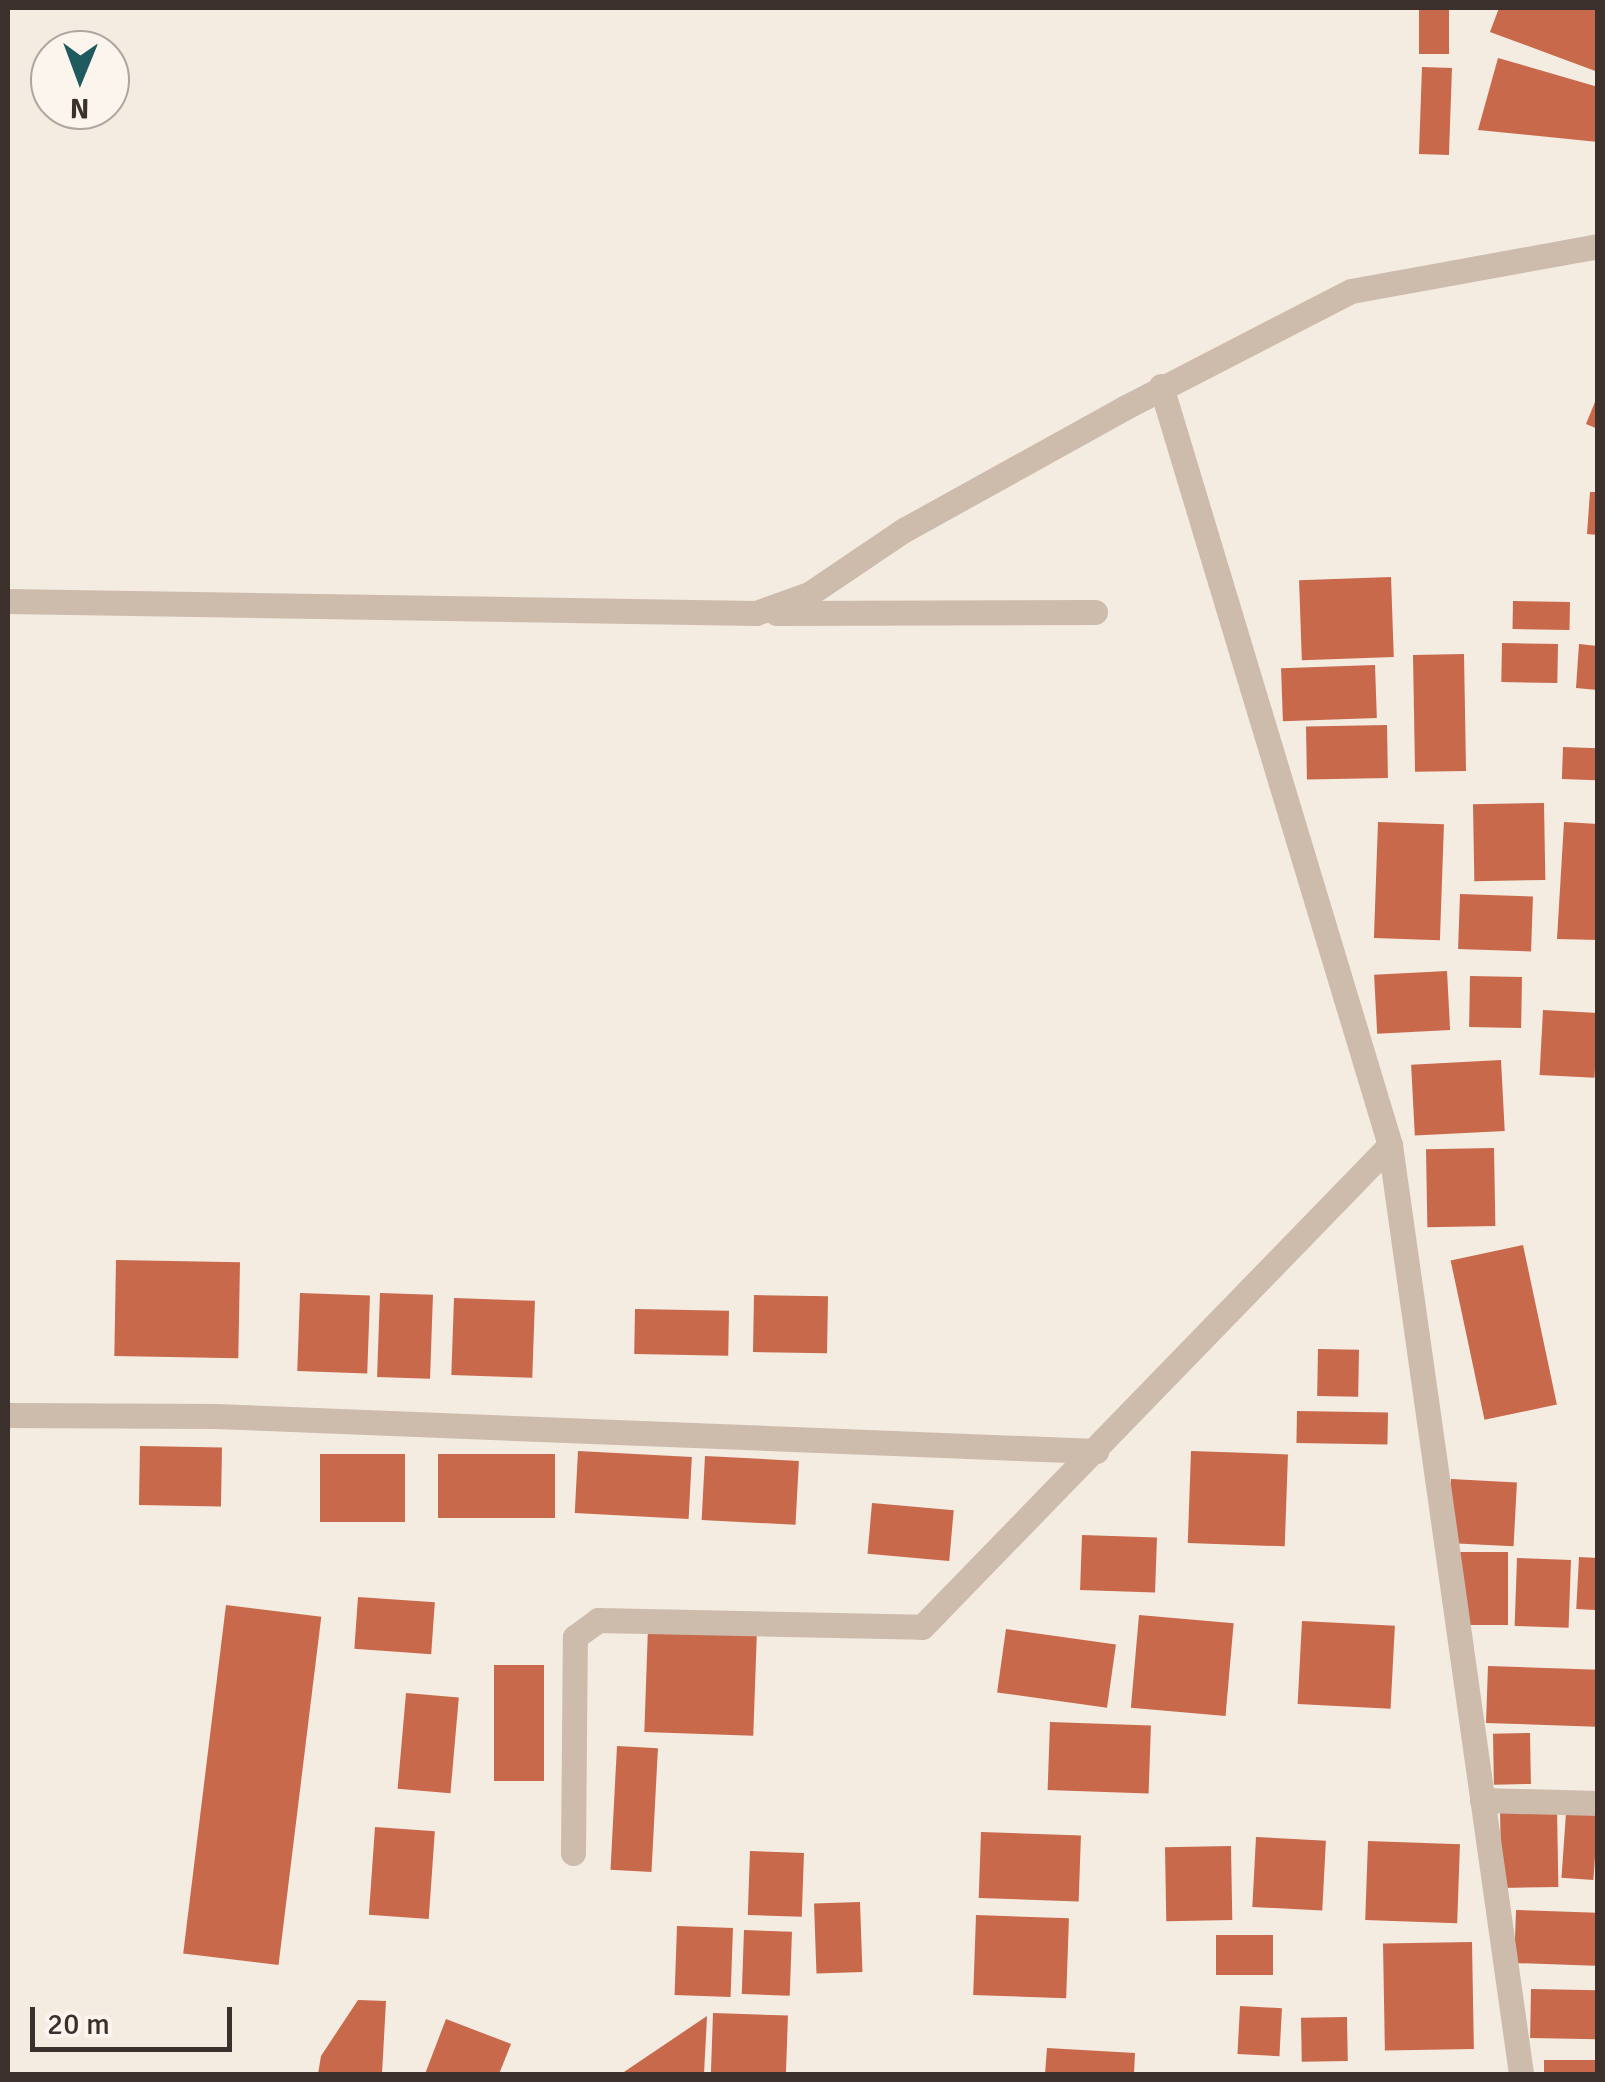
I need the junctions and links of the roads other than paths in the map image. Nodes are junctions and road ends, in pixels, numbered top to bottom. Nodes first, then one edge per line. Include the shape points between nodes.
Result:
1 (1598, 246) edge
2 (1161, 386) junction
3 (8, 602) edge
4 (1095, 612) dead end
5 (756, 613) junction
6 (1390, 1145) junction
7 (8, 1415) edge
8 (1096, 1451) junction
9 (1482, 1800) junction
10 (1598, 1803) edge
11 (573, 1853) dead end
12 (1521, 2074) edge

1 - 2 street via 1351,291
2 - 5 street via 904,530 808,594
2 - 6 street
3 - 5 street
4 - 5 street
6 - 8 street
6 - 9 street
7 - 8 street via 215,1416
8 - 11 street via 922,1627 598,1620 574,1637
9 - 10 street
9 - 12 street

